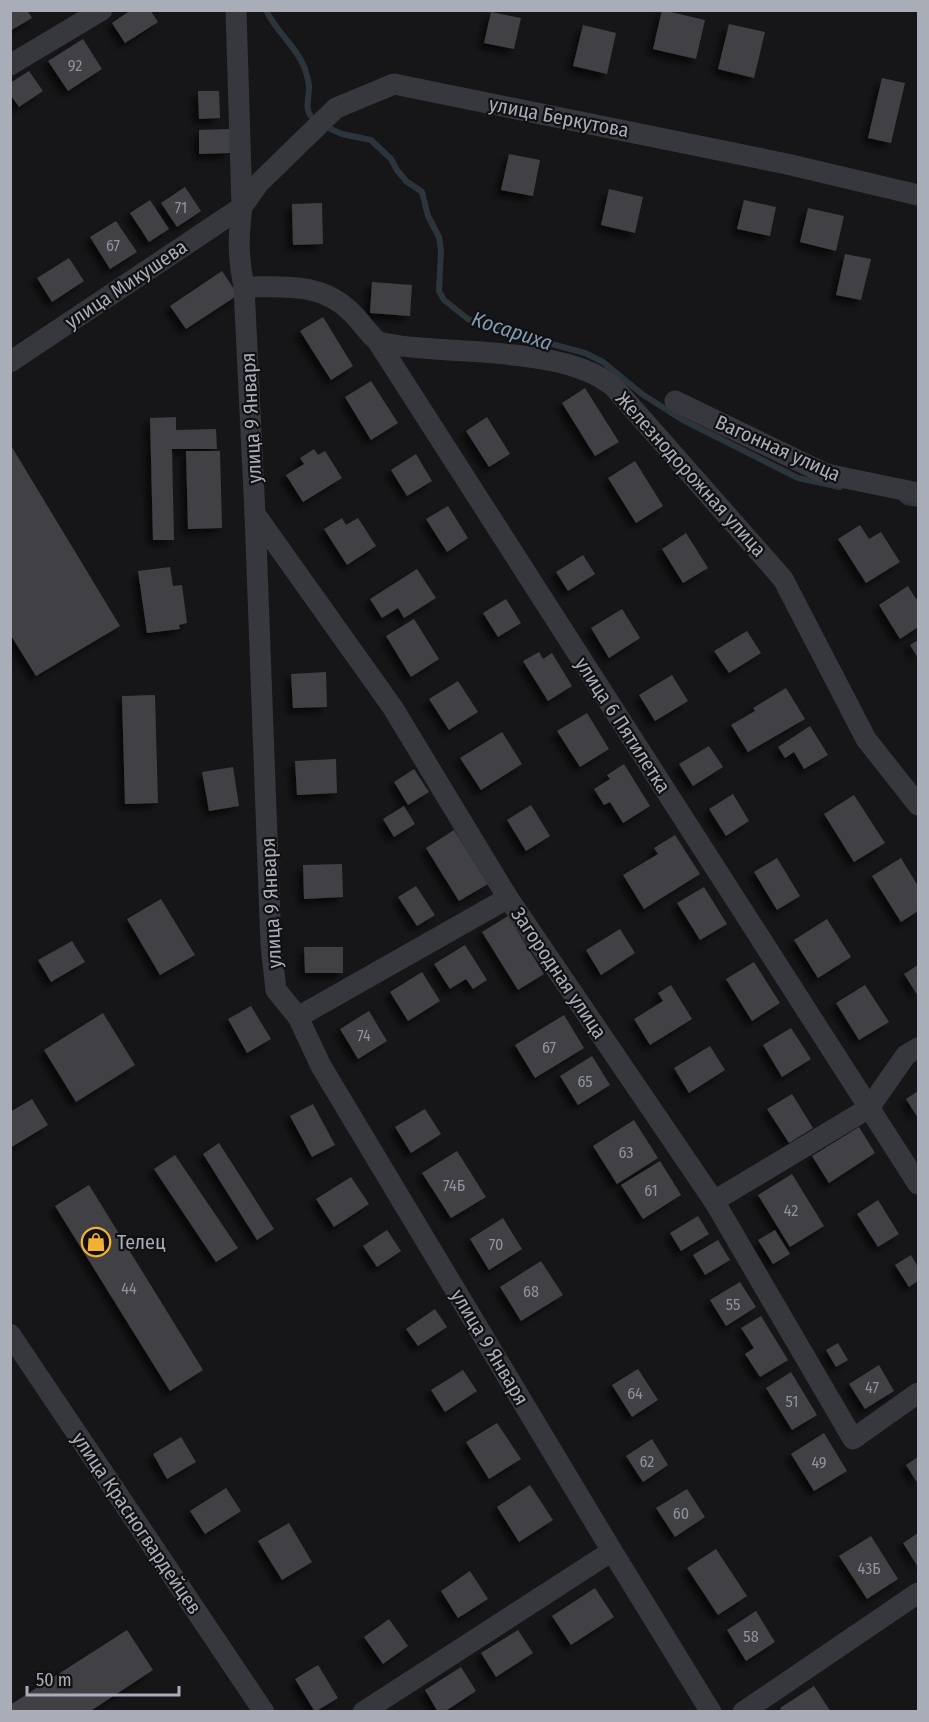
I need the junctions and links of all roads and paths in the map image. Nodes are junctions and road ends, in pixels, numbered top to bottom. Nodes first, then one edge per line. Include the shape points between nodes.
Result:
1 (102, 10) edge
2 (236, 10) edge
3 (10, 65) edge
4 (918, 195) edge
5 (242, 207) junction
6 (244, 287) junction
7 (378, 342) junction
8 (10, 362) edge
9 (675, 401) dead end
10 (918, 494) edge
11 (255, 513) junction
12 (918, 806) edge
13 (508, 898) junction
14 (298, 1017) junction
15 (918, 1048) edge
16 (869, 1108) junction
17 (918, 1184) edge
18 (714, 1201) junction
19 (10, 1334) edge
20 (918, 1393) edge
21 (612, 1551) junction
22 (918, 1593) edge
23 (264, 1712) edge
24 (363, 1712) edge
25 (711, 1712) edge
26 (743, 1712) edge

1 - 3 street
2 - 5 street, улица 9 Января
4 - 5 street, улица Беркутова via 788,164 394,84 336,108 259,183
5 - 6 street, улица 9 Января via 238,254
5 - 8 street, улица Микушева
6 - 7 street via 296,288 337,298
6 - 11 street, улица 9 Января
7 - 12 street, Железнодорожная улица via 563,363 590,372 613,386 783,579 866,739
7 - 16 street, улица 6 Пятилетка
9 - 10 street, Вагонная улица via 826,474
11 - 13 street, Загородная улица via 393,708
11 - 14 street, улица 9 Января via 271,945 276,990
13 - 14 street
13 - 18 street, Загородная улица
14 - 21 street, улица 9 Января via 321,1066
15 - 16 street via 906,1055
16 - 17 street, улица 6 Пятилетка
16 - 18 street
18 - 20 street, Загородная улица via 853,1439
19 - 23 street, улица Красногвардейцев
21 - 24 street
21 - 25 street, улица 9 Января
22 - 26 street

